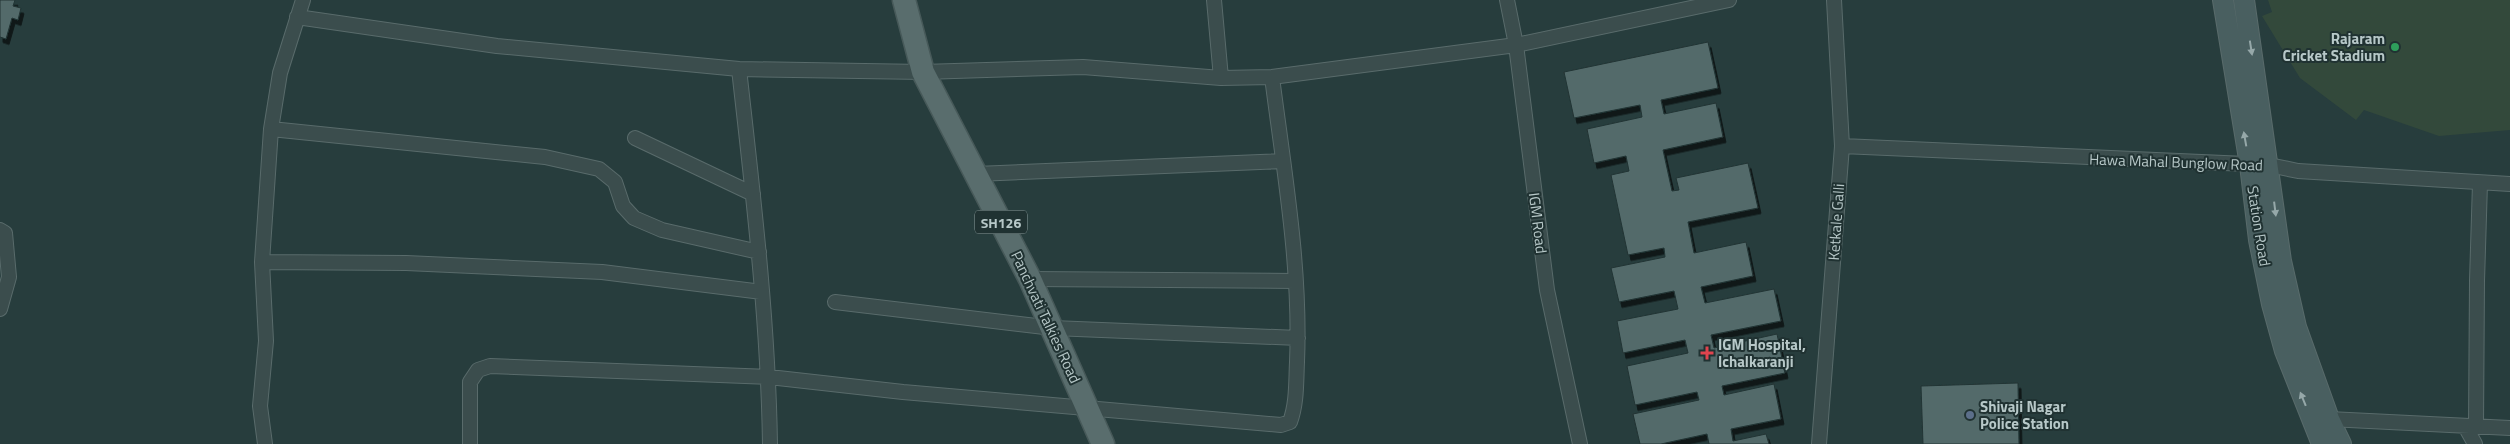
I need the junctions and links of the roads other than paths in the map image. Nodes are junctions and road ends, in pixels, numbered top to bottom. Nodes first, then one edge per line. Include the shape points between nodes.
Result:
1 (303, 0) edge
2 (904, 0) edge
3 (1214, 0) edge
4 (1507, 0) edge
5 (1729, 0) edge
6 (1834, 0) edge
7 (2223, 0) edge
8 (2244, 0) edge
9 (1701, 3) edge
10 (297, 17) junction
11 (1516, 45) junction
12 (739, 69) junction
13 (923, 72) junction
14 (1272, 77) junction
15 (1221, 78) junction
16 (271, 130) junction
17 (635, 138) dead end
18 (1842, 146) junction
19 (1283, 161) junction
20 (2259, 165) junction
21 (976, 174) junction
22 (2480, 183) junction
23 (2510, 184) edge
24 (753, 194) junction
25 (0, 230) edge
26 (759, 252) junction
27 (262, 262) junction
28 (1030, 279) junction
29 (1296, 281) junction
30 (762, 292) junction
31 (835, 302) dead end
32 (0, 309) edge
33 (1053, 328) junction
34 (1298, 338) junction
35 (769, 377) junction
36 (1087, 407) junction
37 (2329, 419) junction
38 (2470, 426) junction
39 (2510, 428) edge
40 (265, 444) edge
41 (470, 444) edge
42 (770, 444) edge
43 (1103, 444) edge
44 (1580, 444) edge
45 (1819, 444) edge
46 (2322, 444) edge
47 (2341, 444) edge
48 (2475, 444) edge

1 - 10 street
2 - 13 main road, Panchvati Talkies Road / SH126
3 - 15 street
4 - 11 street, IGM Road
5 - 9 street
6 - 18 street, Ketkale Galli
20 -> 7 main road, Station Road
8 -> 20 main road, Station Road
9 - 11 street
10 - 12 street via 497,46
10 - 16 street via 280,73
11 - 14 street
11 - 44 street, IGM Road via 1547,290
12 - 13 street
12 - 24 street
13 - 15 street via 1083,67
13 - 21 main road, Panchvati Talkies Road / SH126
14 - 15 street
14 - 19 street
16 - 26 street via 545,157 599,169 615,182 623,206 634,218 662,230
16 - 27 street
17 - 24 street
18 - 20 street, Hawa Mahal Bunglow Road
18 - 45 street, Ketkale Galli
19 - 21 street
19 - 29 street
20 - 22 street, Hawa Mahal Bunglow Road via 2298,171
20 -> 37 main road, Station Road via 2296,327
46 -> 20 main road, Station Road via 2284,351 2272,304 2259,240
21 - 28 main road, Panchvati Talkies Road / SH126
22 - 23 street, Hawa Mahal Bunglow Road
22 - 38 street
24 - 26 street
25 - 32 street via 5,233 9,277
26 - 30 street
27 - 30 street via 406,263 602,272
27 - 40 street via 266,341 260,406
28 - 29 street
28 - 33 main road, Panchvati Talkies Road / SH126
29 - 34 street
30 - 35 street
31 - 33 street
33 - 34 street
33 - 36 main road, Panchvati Talkies Road / SH126
34 - 36 street via 1294,410 1290,422 1281,425
35 - 36 street
35 - 41 street via 490,366 478,370 470,382
35 - 42 street
36 - 43 main road, Panchvati Talkies Road / SH126
37 - 38 street
37 - 47 main road, Station Road
38 - 39 street
38 - 48 street

